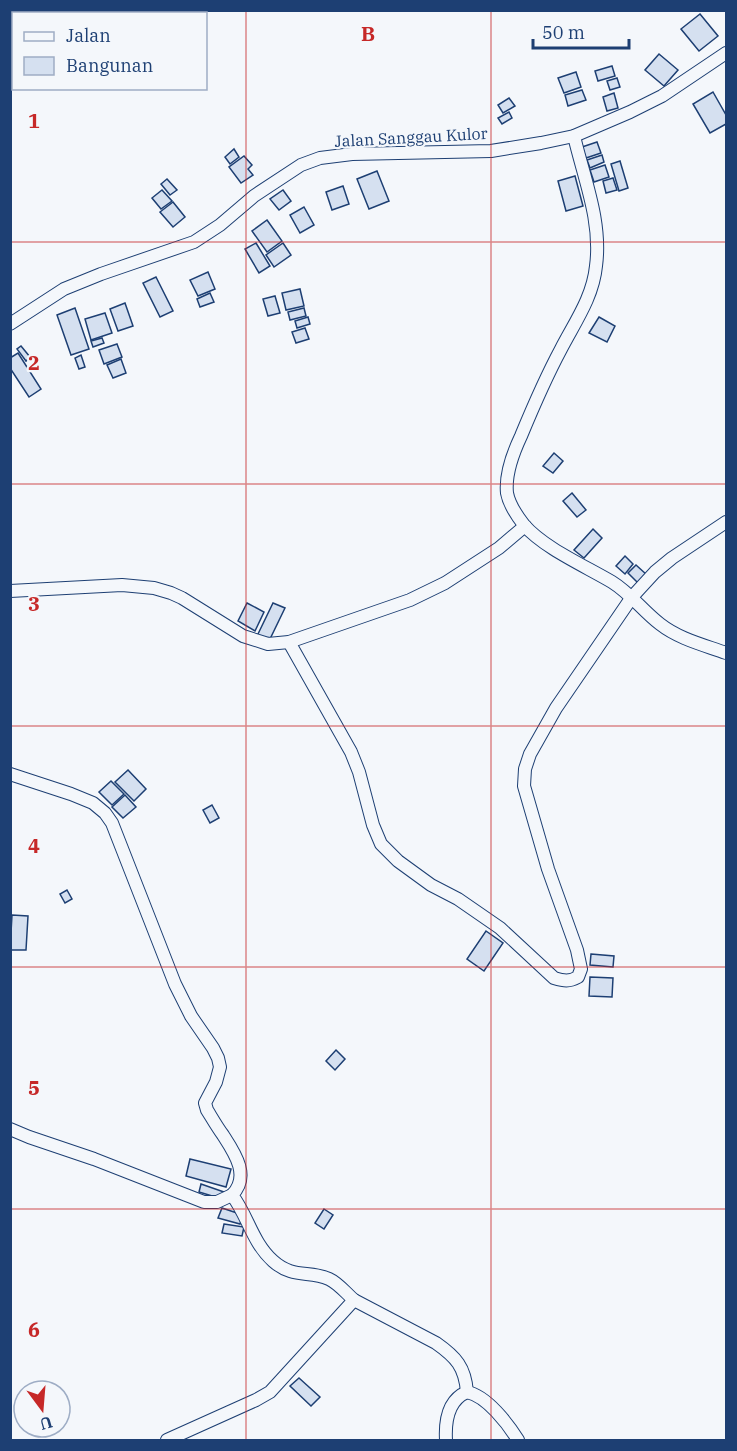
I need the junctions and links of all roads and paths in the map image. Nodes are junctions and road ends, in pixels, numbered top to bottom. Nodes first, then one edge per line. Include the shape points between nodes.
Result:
1 (726, 54) edge
2 (574, 136) junction
3 (10, 324) edge
4 (726, 522) edge
5 (525, 526) junction
6 (10, 591) edge
7 (632, 597) junction
8 (289, 642) junction
9 (726, 653) edge
10 (10, 774) edge
11 (10, 1129) edge
12 (232, 1195) junction
13 (354, 1300) junction
14 (467, 1392) junction
15 (167, 1440) edge
16 (447, 1440) edge
17 (518, 1440) edge

1 - 2 street, Jalan Sanggau Kulor via 662,96
2 - 3 street, Jalan Sanggau Kulor via 491,151 321,158 301,165 254,196 195,242 64,289
2 - 5 street via 595,212 597,265 592,286 527,421 508,472 507,494
4 - 7 street via 672,558
5 - 7 street
5 - 8 street via 445,583 410,600
6 - 8 street via 122,585 154,588 182,598 243,636 268,644
7 - 8 street via 556,708 525,769 535,828 577,950 581,969 572,981 554,978 500,928 431,885 381,844 351,752
7 - 9 street via 679,635
10 - 12 street via 93,803 112,823 175,984 218,1058 216,1082 205,1102 235,1152 241,1170 238,1190
11 - 12 street via 204,1202 217,1202
12 - 13 street via 258,1243 274,1262 294,1273 328,1278
13 - 14 street via 448,1352 461,1365
13 - 15 street via 270,1392
14 - 16 street via 460,1395 448,1414
14 - 17 street via 484,1401

